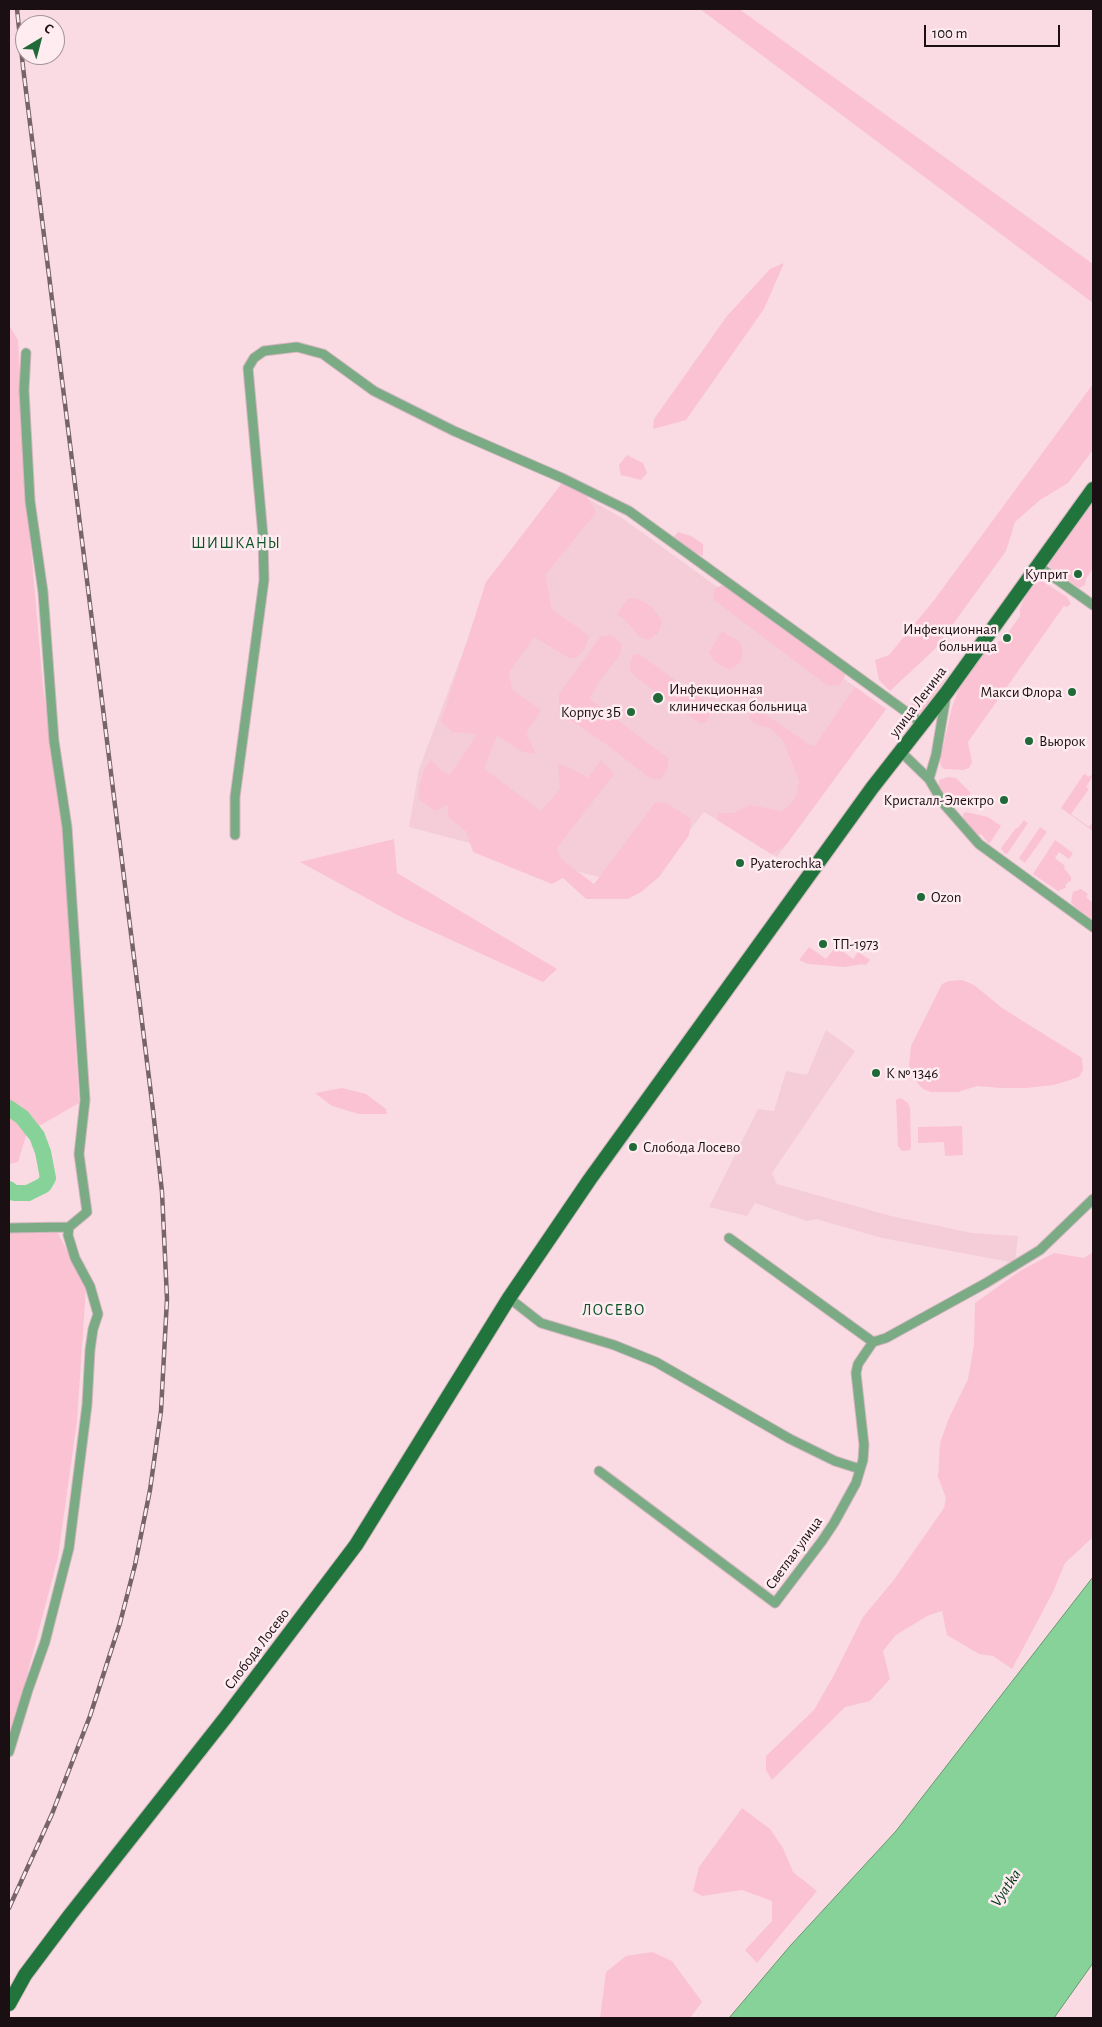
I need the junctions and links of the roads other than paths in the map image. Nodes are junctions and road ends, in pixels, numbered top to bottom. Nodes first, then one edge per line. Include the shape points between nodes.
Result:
1 (26, 353) dead end
2 (1093, 489) edge
3 (1038, 566) junction
4 (1093, 605) edge
5 (947, 692) junction
6 (922, 724) junction
7 (901, 752) junction
8 (929, 779) junction
9 (872, 788) joint
10 (235, 835) dead end
11 (1093, 927) edge
12 (1093, 1199) edge
13 (69, 1227) junction
14 (9, 1228) edge
15 (728, 1238) dead end
16 (509, 1298) junction
17 (873, 1342) junction
18 (860, 1469) junction
19 (599, 1471) dead end
20 (9, 1752) edge
21 (9, 2004) edge

1 - 13 street via 24,390 30,501 43,592 54,741 67,827 84,1100 79,1154 88,1212
2 - 3 main road, улица Ленина
3 - 4 street
3 - 5 main road, улица Ленина
5 - 6 main road, улица Ленина
5 - 8 street
6 - 7 main road, улица Ленина
6 - 10 street via 629,511 374,391 323,354 297,347 264,351 248,368 264,580 235,797
7 - 8 street
7 - 9 main road, улица Ленина
8 - 11 street via 943,803 979,844
9 - 16 main road, Слобода Лосево via 600,1165
12 - 17 street via 1040,1250 986,1283
13 - 14 street
13 - 20 street via 69,1242 90,1286 98,1314 90,1350 87,1404 69,1548 46,1642
15 - 17 street
16 - 18 street via 541,1323 614,1345 656,1362 804,1447
16 - 21 main road, Слобода Лосево via 356,1545 220,1725 70,1914 25,1975
17 - 18 street, Светлая улица via 858,1364 856,1373 864,1445
18 - 19 street, Светлая улица via 856,1483 826,1536 775,1603

